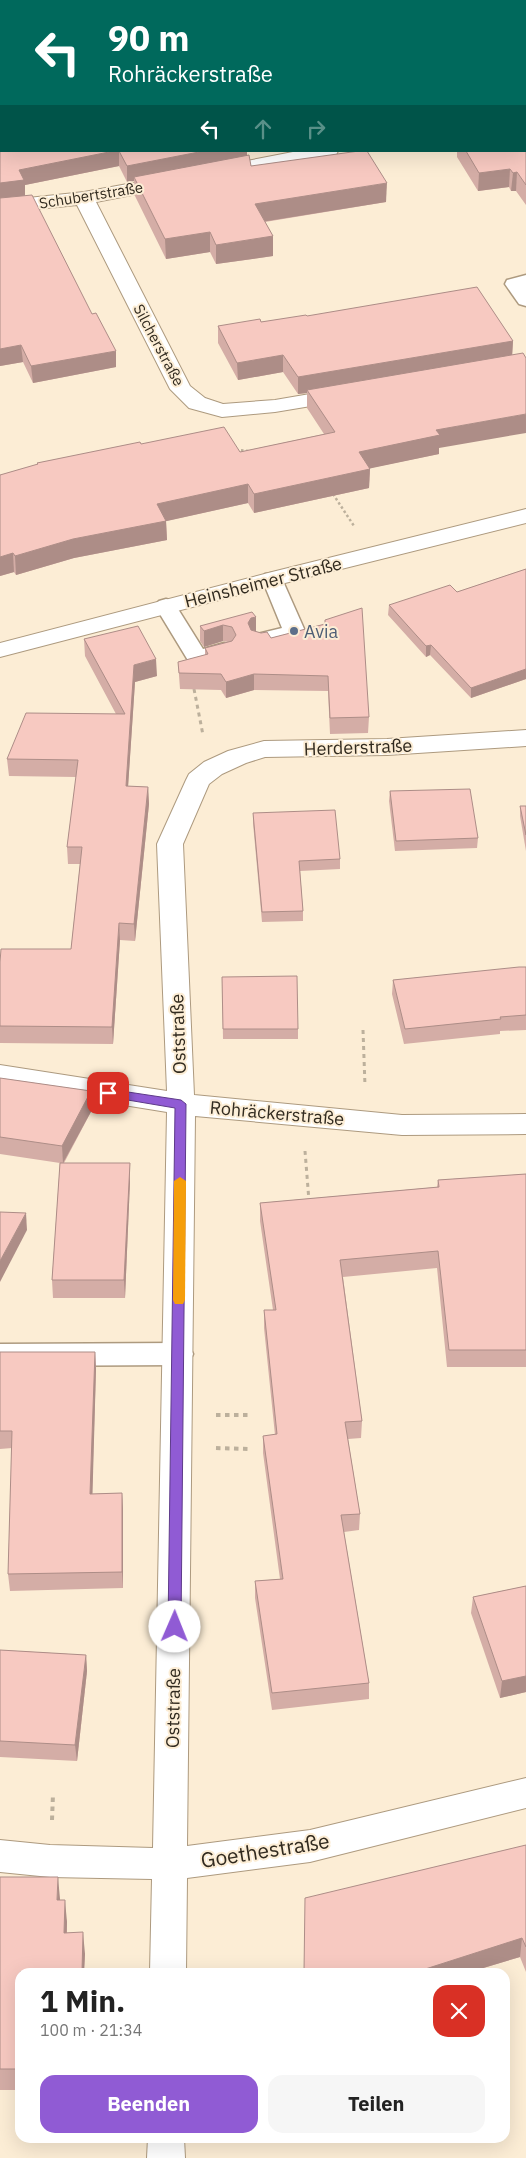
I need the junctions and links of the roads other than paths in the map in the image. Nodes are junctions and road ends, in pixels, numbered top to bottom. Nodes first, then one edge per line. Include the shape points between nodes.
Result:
1 (324, 152) edge
2 (84, 198) junction
3 (0, 207) edge
4 (526, 282) edge
5 (526, 300) edge
6 (362, 391) edge
7 (526, 516) edge
8 (272, 579) junction
9 (166, 606) junction
10 (261, 640) edge
11 (0, 650) edge
12 (224, 650) edge
13 (526, 738) edge
14 (206, 774) joint
15 (0, 1075) edge
16 (181, 1104) junction
17 (526, 1124) edge
18 (179, 1354) junction
19 (0, 1355) edge
20 (526, 1794) edge
21 (0, 1856) edge
22 (171, 1864) junction
23 (168, 1968) edge
24 (166, 2143) edge
25 (166, 2158) edge

1 - 2 street, Schubertstraße
2 - 3 street, Schubertstraße
2 - 6 street, Silcherstraße via 181,389 196,404 222,411 275,406
4 - 5 lane via 514,284
7 - 8 street, Heinsheimer Straße
8 - 9 street, Heinsheimer Straße
8 - 10 lane via 294,631
9 - 11 street, Heinsheimer Straße
9 - 12 lane via 196,657
13 - 14 street, Herderstraße via 387,747 264,749 237,757
14 - 16 street, Oststraße via 170,844
15 - 16 street, Rohräckerstraße
16 - 17 street, Rohräckerstraße via 402,1125
16 - 18 street, Oststraße
18 - 19 lane
18 - 22 street, Oststraße
20 - 22 street, Goethestraße via 310,1846
21 - 22 street, Goethestraße via 50,1861
22 - 23 street, Oststraße
24 - 25 street

